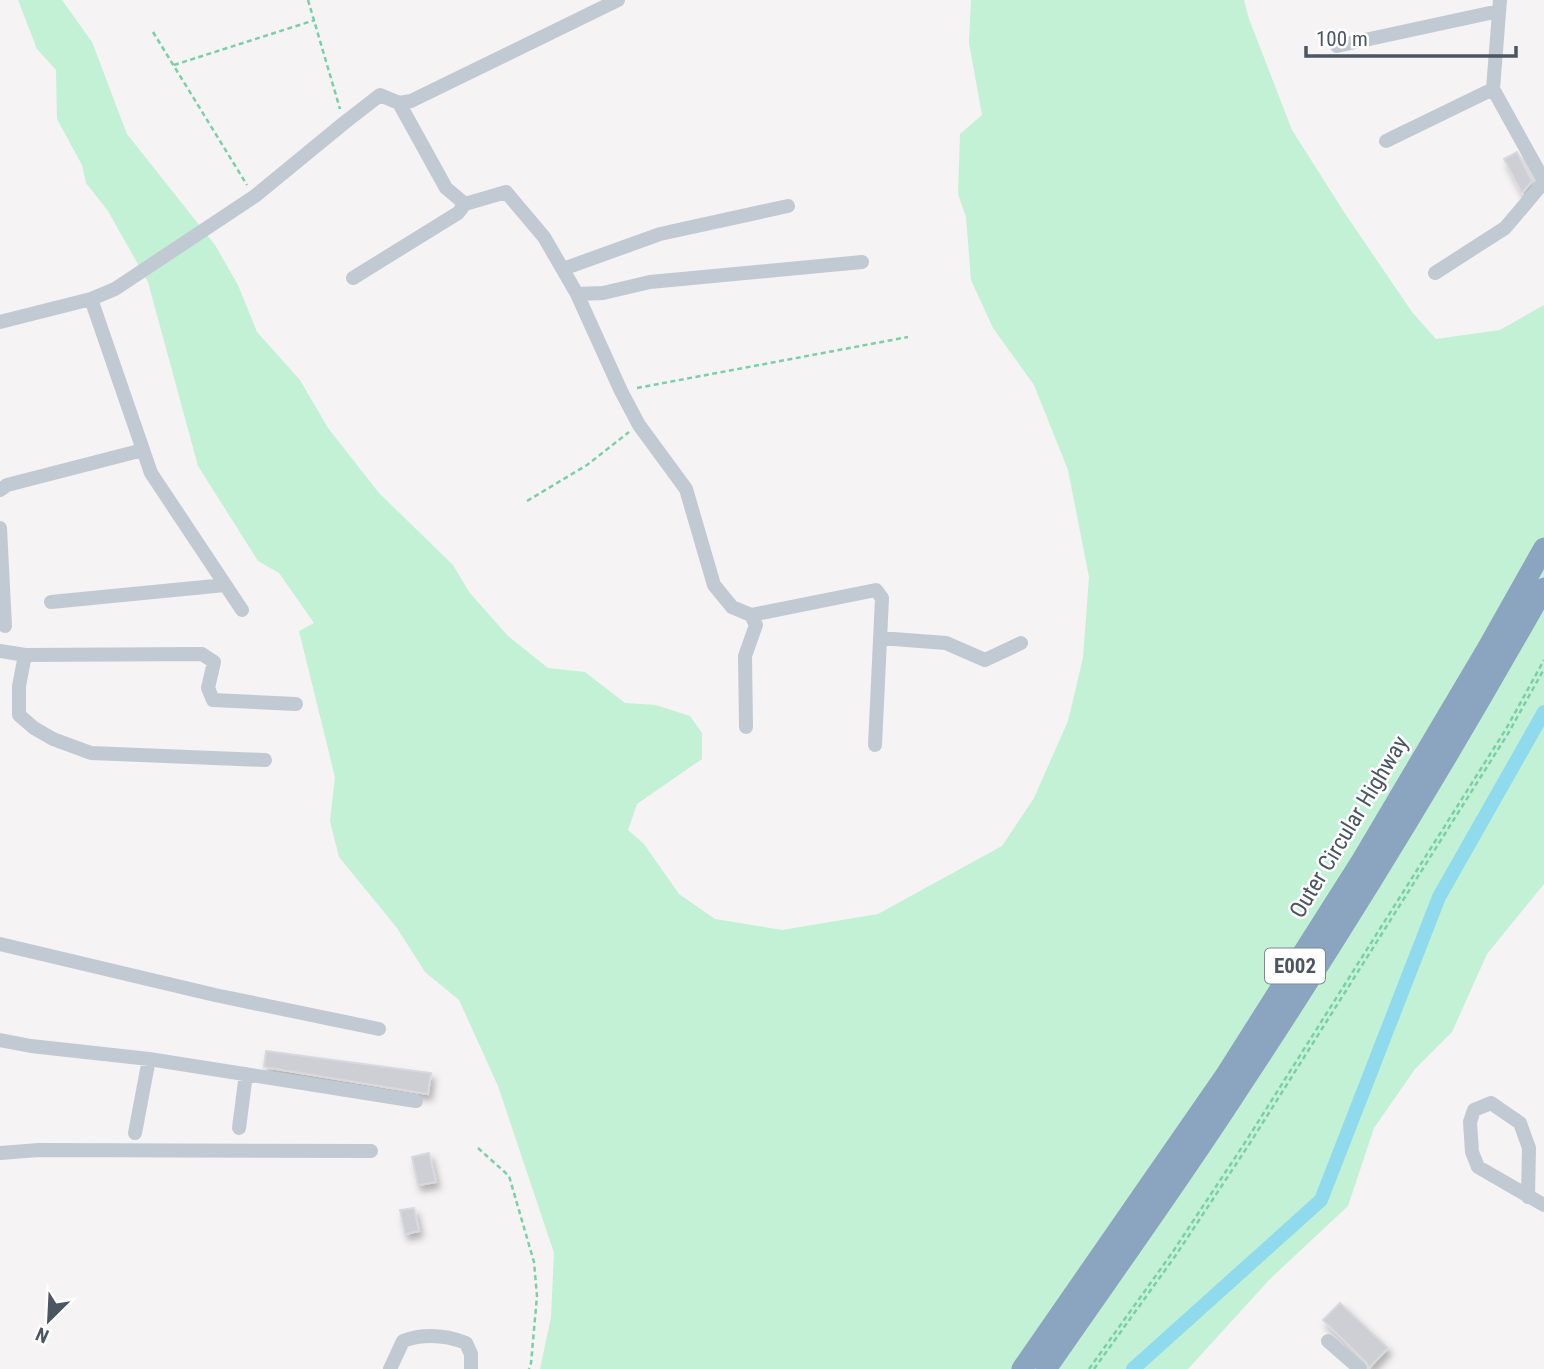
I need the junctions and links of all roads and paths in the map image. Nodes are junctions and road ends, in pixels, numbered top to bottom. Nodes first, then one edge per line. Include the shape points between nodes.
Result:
1 (308, 0) edge
2 (618, 0) edge
3 (1499, 5) edge
4 (315, 20) junction
5 (153, 32) dead end
6 (1337, 46) dead end
7 (174, 65) junction
8 (1493, 89) junction
9 (399, 103) junction
10 (344, 122) junction
11 (1386, 141) dead end
12 (1544, 181) edge
13 (255, 196) junction
14 (465, 204) junction
15 (788, 206) dead end
16 (862, 261) dead end
17 (563, 270) junction
18 (1435, 273) dead end
19 (352, 278) dead end
20 (577, 294) junction
21 (91, 299) junction
22 (0, 322) edge
23 (908, 337) dead end
24 (621, 391) junction
25 (639, 425) junction
26 (143, 450) junction
27 (0, 490) edge
28 (527, 501) dead end
29 (0, 528) edge
30 (1544, 548) edge
31 (225, 585) junction
32 (1544, 587) edge
33 (51, 602) dead end
34 (242, 610) dead end
35 (751, 615) junction
36 (5, 625) dead end
37 (880, 638) junction
38 (1021, 642) dead end
39 (0, 651) edge
40 (24, 655) junction
41 (1544, 660) edge
42 (1544, 668) edge
43 (296, 705) dead end
44 (746, 727) dead end
45 (875, 745) dead end
46 (265, 760) dead end
47 (0, 944) edge
48 (379, 1029) dead end
49 (0, 1041) edge
50 (149, 1059) junction
51 (246, 1074) junction
52 (416, 1101) dead end
53 (240, 1128) dead end
54 (135, 1133) dead end
55 (478, 1148) dead end
56 (371, 1151) dead end
57 (0, 1153) edge
58 (1528, 1196) junction
59 (1544, 1205) edge
60 (1328, 1341) dead end
61 (390, 1369) edge
62 (471, 1369) edge
63 (529, 1369) edge
64 (1022, 1369) edge
65 (1046, 1369) edge
66 (1089, 1369) edge
67 (1094, 1369) edge
68 (1360, 1369) edge

1 - 4 path
2 - 9 street
3 - 6 street
3 - 8 street
4 - 7 path
4 - 10 path
5 - 7 path
7 - 13 path
8 - 11 street
8 - 12 street
9 - 10 street via 380,95
9 - 14 street via 446,188
10 - 13 street
12 - 18 street via 1505,228
13 - 21 street via 115,289
14 - 17 street via 506,192 544,237
14 - 19 street via 458,213
15 - 17 street via 660,234
16 - 20 street via 650,282
17 - 20 street
20 - 24 street
21 - 22 street
21 - 26 street
23 - 24 path
24 - 25 street
25 - 28 path via 587,465
25 - 35 street via 685,489 714,585 732,607
26 - 27 street
26 - 31 street via 151,473
29 - 36 street
30 - 64 highway, Outer Circular Highway / E002 via 1362,860 1225,1076
31 - 33 street
31 - 34 street
32 - 65 highway, Outer Circular Highway / E002 via 1378,870 1248,1075
35 - 37 street via 876,590 882,598
35 - 44 street via 756,625 745,656
37 - 38 street via 946,643 985,660
37 - 45 street
39 - 40 street
40 - 43 street via 202,654 214,662 208,688 213,700
40 - 46 street via 19,715 53,739 91,753
41 - 66 path via 1506,729 1246,1141
42 - 67 path via 1509,732 1250,1143
47 - 48 street
49 - 50 street
50 - 51 street
50 - 54 street
51 - 52 street
51 - 53 street
55 - 63 path via 509,1176 534,1262 537,1296
56 - 57 street
58 - 58 street via 1529,1148 1520,1123 1491,1103 1474,1110 1472,1152 1478,1167
58 - 59 street
60 - 68 street
61 - 62 street via 403,1341 424,1335 449,1336 466,1343

